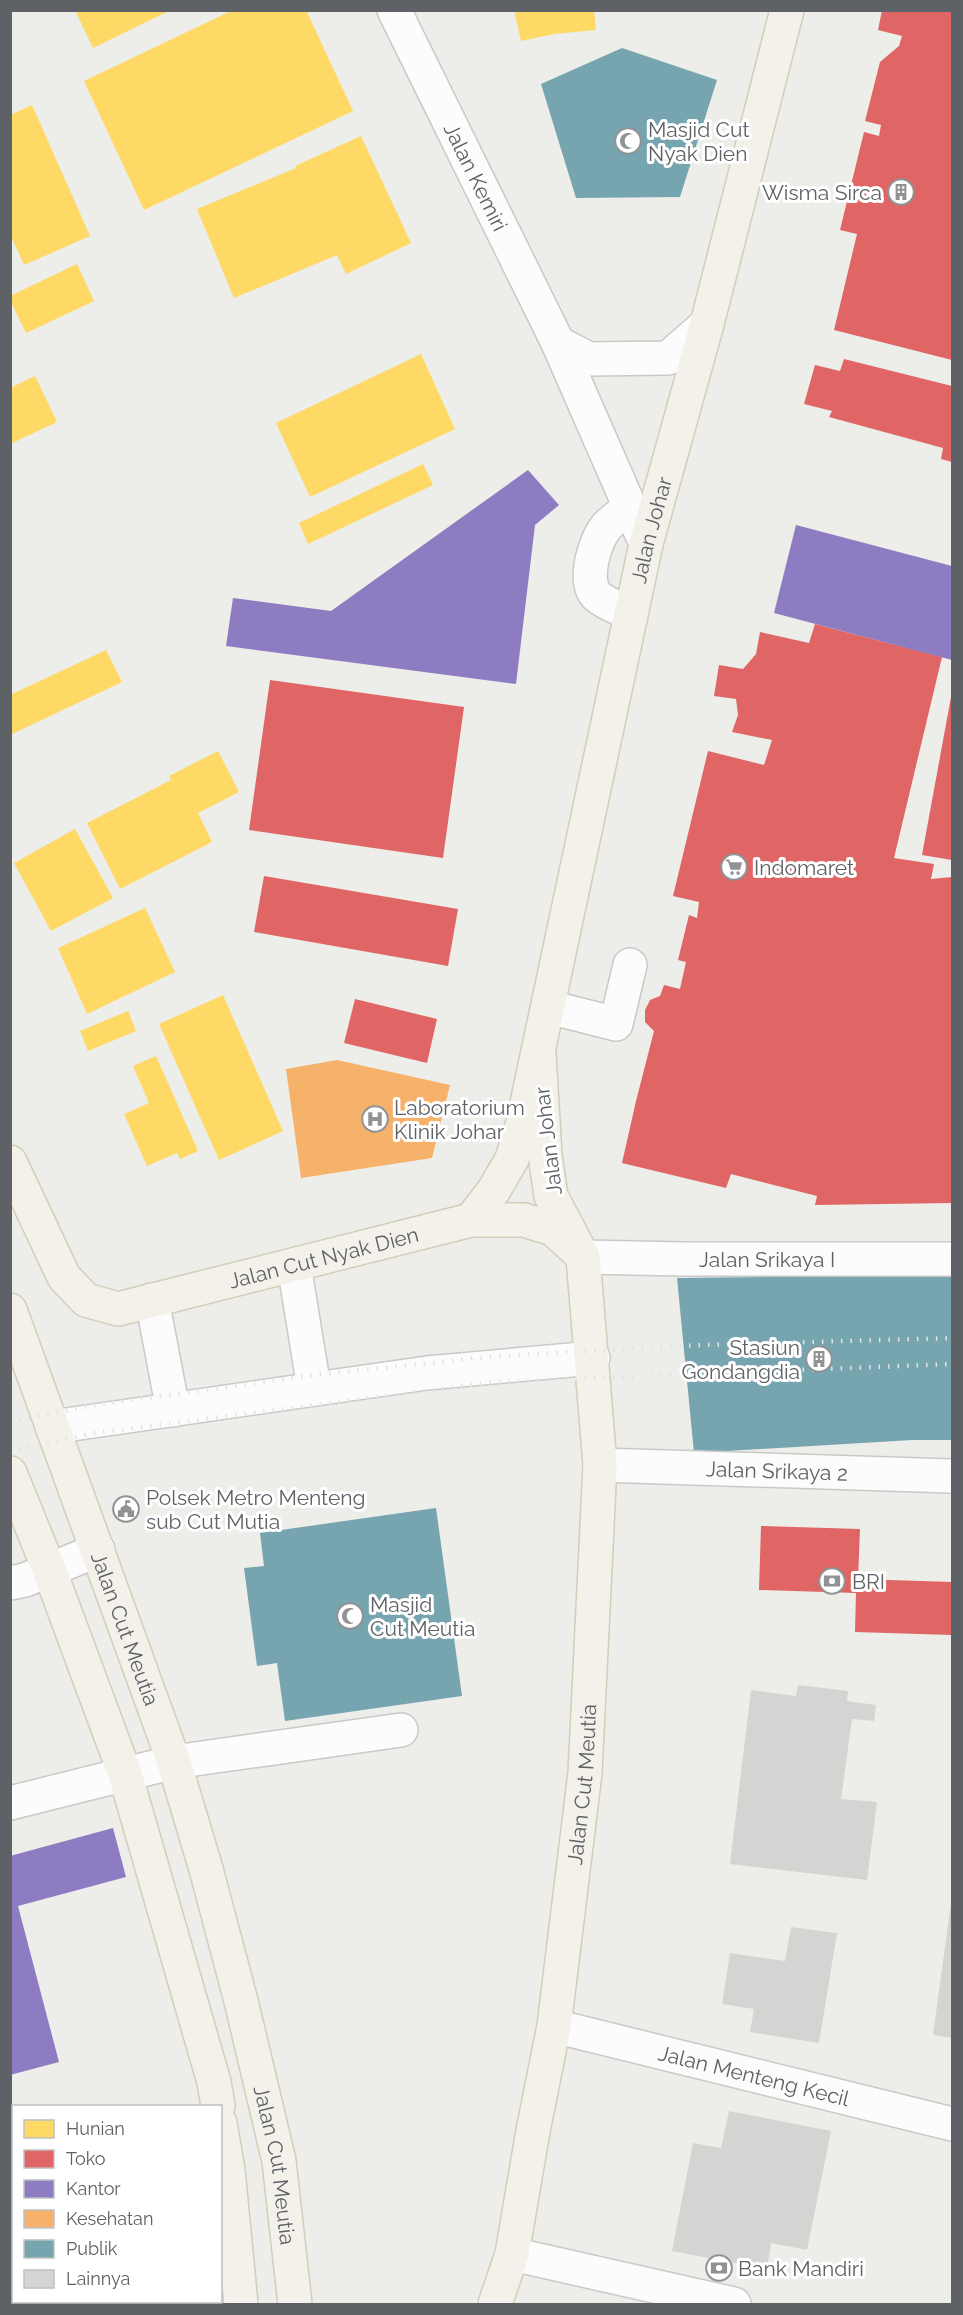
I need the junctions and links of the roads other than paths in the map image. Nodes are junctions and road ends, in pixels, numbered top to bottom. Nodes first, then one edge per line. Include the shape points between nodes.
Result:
1 (394, 10) edge
2 (787, 10) edge
3 (707, 324) junction
4 (558, 343) junction
5 (630, 507) junction
6 (646, 543) junction
7 (631, 614) junction
8 (630, 965) dead end
9 (549, 1007) junction
10 (539, 1054) junction
11 (10, 1162) edge
12 (471, 1220) junction
13 (583, 1257) junction
14 (952, 1259) edge
15 (294, 1265) junction
16 (152, 1300) junction
17 (10, 1310) edge
18 (593, 1358) junction
19 (314, 1388) junction
20 (173, 1410) junction
21 (52, 1427) junction
22 (600, 1465) junction
23 (952, 1476) edge
24 (13, 1490) edge
25 (98, 1550) junction
26 (49, 1569) junction
27 (10, 1583) edge
28 (401, 1730) dead end
29 (174, 1762) junction
30 (125, 1774) junction
31 (10, 1803) edge
32 (554, 2026) junction
33 (218, 2105) edge
34 (952, 2124) edge
35 (222, 2135) edge
36 (512, 2254) junction
37 (241, 2304) edge
38 (295, 2304) edge
39 (495, 2304) edge
40 (734, 2304) edge

1 - 4 street, Jalan Kemiri
2 - 3 main road, Jalan Johar
3 - 4 street via 668,358 589,359
3 - 6 main road, Jalan Johar
4 - 5 street, Jalan Kemiri
5 - 6 street, Jalan Kemiri
5 - 7 street via 596,544 591,576 592,590 598,597
6 - 7 main road, Jalan Johar
7 - 9 main road, Jalan Johar
8 - 9 street via 616,1024
9 - 10 main road, Jalan Johar
10 - 12 main road, Jalan Johar via 512,1159
10 - 13 main road, Jalan Johar via 551,1196
11 - 16 main road, Jalan Cut Nyak Dien via 64,1277 86,1300 118,1309
12 - 13 main road, Jalan Cut Nyak Dien via 524,1220 553,1229
12 - 15 main road, Jalan Cut Nyak Dien
13 - 14 street, Jalan Srikaya I
13 - 18 main road, Jalan Cut Meutia
15 - 16 main road, Jalan Cut Nyak Dien
15 - 19 street
16 - 20 street
17 - 21 main road, Jalan Cut Meutia
18 - 19 street
18 - 22 main road, Jalan Cut Meutia
19 - 20 street
20 - 21 street
21 - 25 main road, Jalan Cut Meutia
22 - 23 street, Jalan Srikaya 2
22 - 32 main road, Jalan Cut Meutia via 585,1773
24 - 26 main road
25 - 26 street
25 - 29 main road, Jalan Cut Meutia
26 - 27 street
26 - 30 main road
28 - 29 street
29 - 30 street
29 - 38 main road, Jalan Cut Meutia via 241,2001 279,2161
30 - 31 street
30 - 33 main road
32 - 34 street, Jalan Menteng Kecil
32 - 36 main road, Jalan Cut Meutia
35 - 37 main road
36 - 39 main road, Jalan Cut Meutia
36 - 40 street

